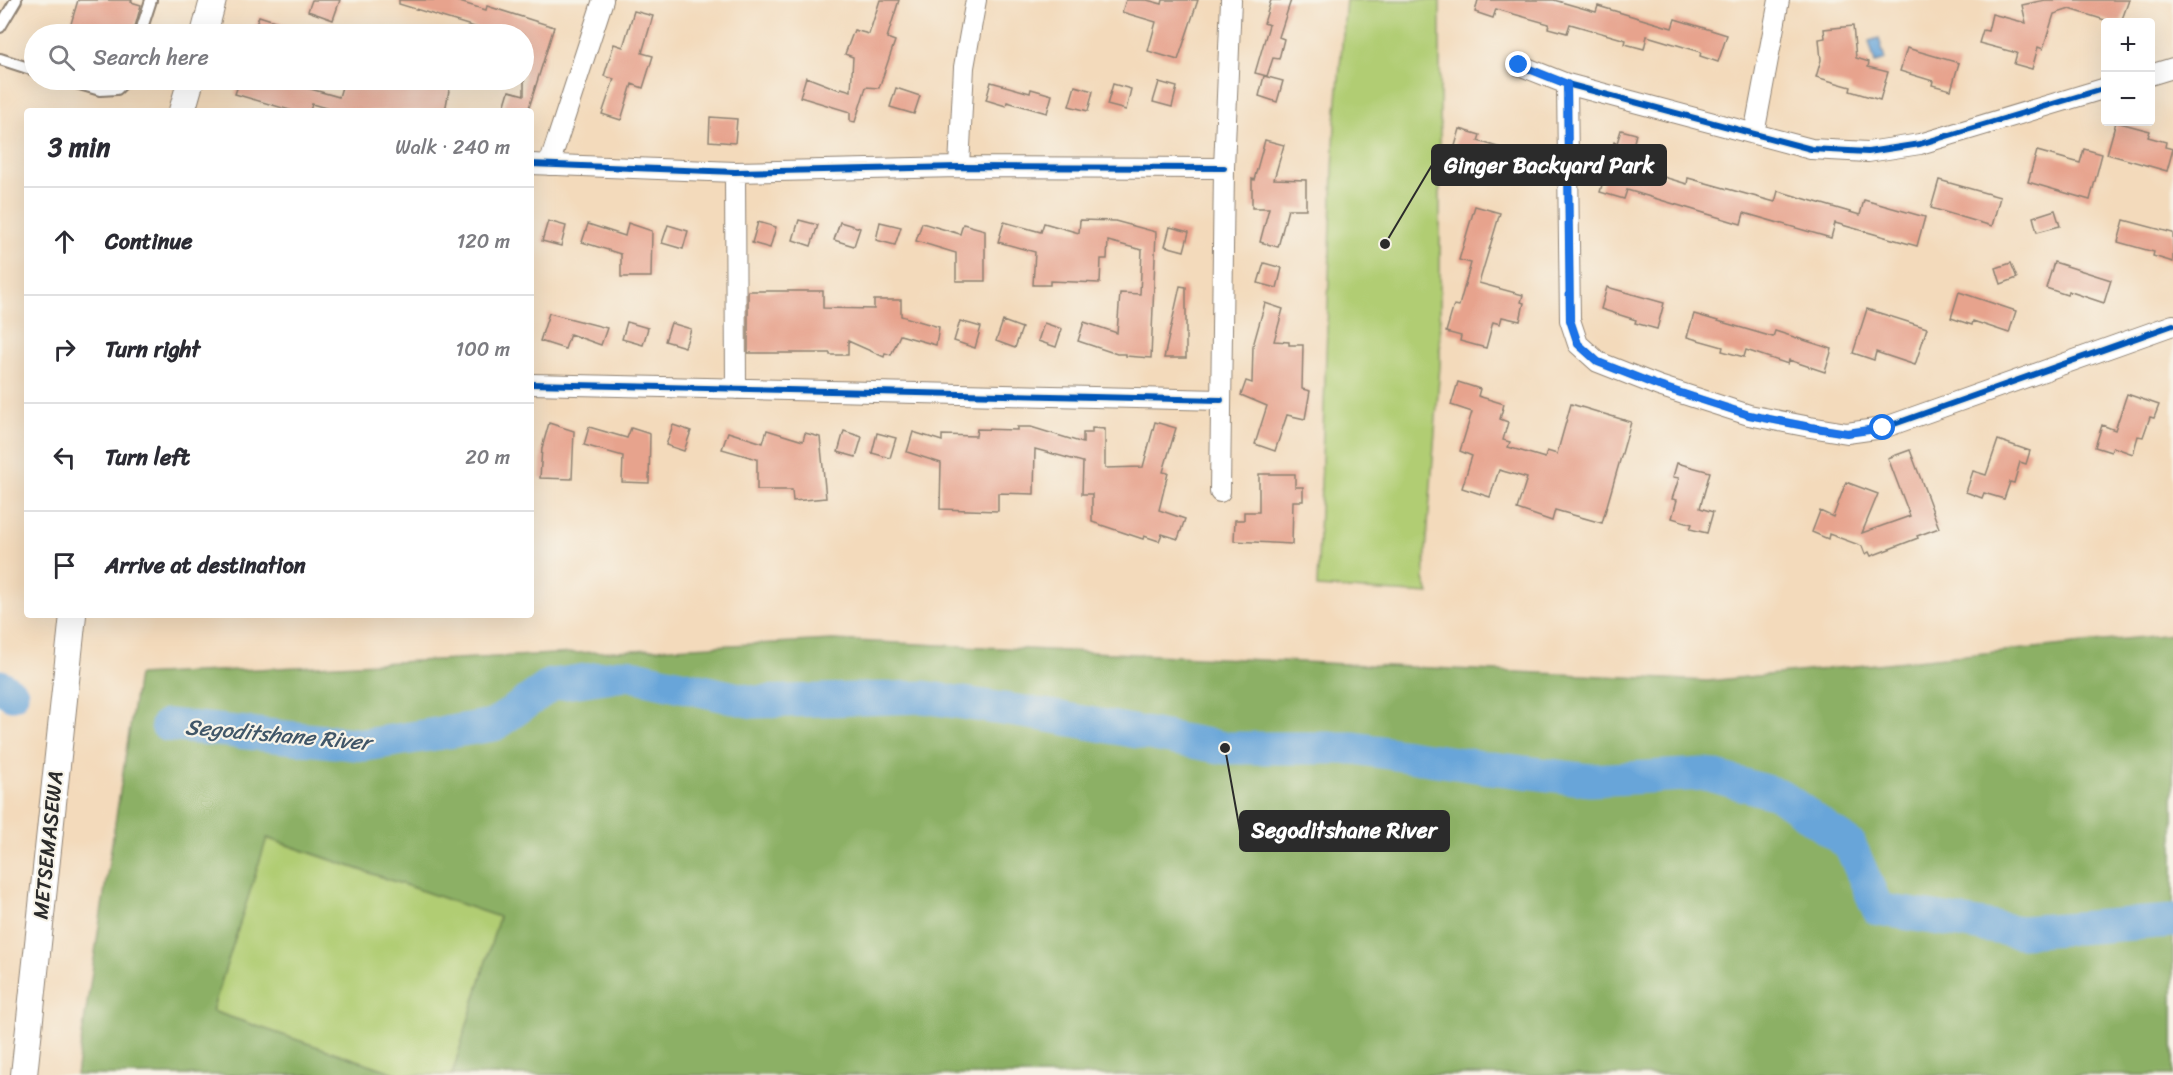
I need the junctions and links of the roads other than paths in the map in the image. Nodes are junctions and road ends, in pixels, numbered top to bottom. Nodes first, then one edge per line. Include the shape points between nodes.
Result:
1 (16, 0) edge
2 (151, 0) edge
3 (213, 0) edge
4 (603, 0) edge
5 (976, 0) edge
6 (1231, 0) edge
7 (1779, 0) edge
8 (144, 24) edge
9 (207, 24) edge
10 (0, 27) edge
11 (0, 59) edge
12 (1519, 65) dead end
13 (24, 67) edge
14 (2172, 70) edge
15 (2155, 74) edge
16 (1567, 84) junction
17 (188, 90) edge
18 (2101, 90) edge
19 (183, 108) edge
20 (1754, 134) junction
21 (540, 164) edge
22 (959, 167) junction
23 (1224, 168) junction
24 (735, 172) junction
25 (2173, 325) edge
26 (534, 384) edge
27 (736, 388) junction
28 (1221, 400) junction
29 (1220, 492) dead end
30 (73, 618) edge
31 (24, 1075) edge

1 - 10 lane
2 - 8 lane
3 - 9 street
4 - 21 street
5 - 22 street via 964,67
6 - 23 street
7 - 20 street
11 - 13 lane
12 - 16 street
14 - 15 street
16 - 20 street
16 - 25 street via 1570,320 1578,344 1598,362 1624,374 1749,415 1847,433 1883,428
17 - 19 street
18 - 20 street via 1920,144 1868,152 1811,149
21 - 24 street
22 - 23 street
22 - 24 street
23 - 28 street
24 - 27 street
26 - 27 street
27 - 28 street
28 - 29 street
30 - 31 street, METSEMASEWA

